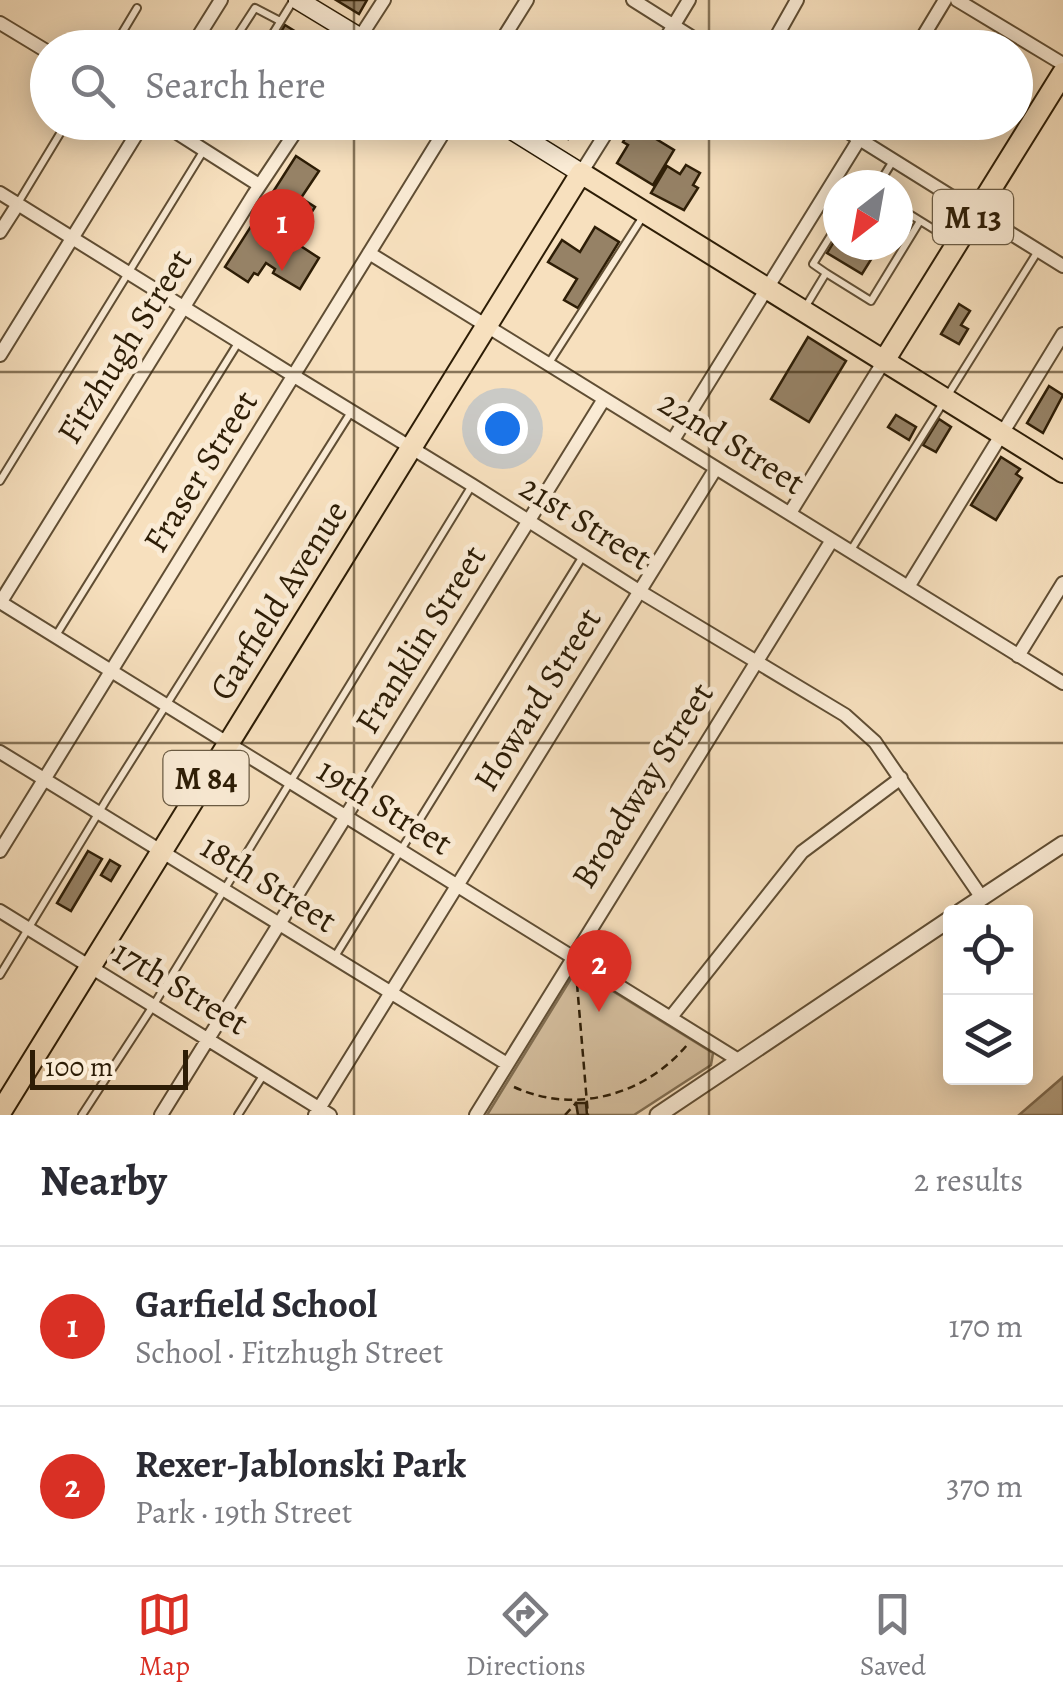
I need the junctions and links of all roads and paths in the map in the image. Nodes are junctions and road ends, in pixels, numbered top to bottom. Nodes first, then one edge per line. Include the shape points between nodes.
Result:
1 (221, 0) edge
2 (296, 0) edge
3 (384, 0) edge
4 (527, 0) edge
5 (633, 0) edge
6 (688, 0) edge
7 (797, 0) edge
8 (945, 0) edge
9 (957, 0) edge
10 (137, 8) dead end
11 (280, 21) junction
12 (0, 22) edge
13 (673, 26) junction
14 (124, 30) edge
15 (202, 30) edge
16 (241, 30) edge
17 (275, 30) edge
18 (342, 30) edge
19 (370, 30) edge
20 (508, 30) edge
21 (671, 30) edge
22 (680, 30) edge
23 (780, 30) edge
24 (927, 30) edge
25 (1007, 30) edge
26 (30, 41) edge
27 (1033, 46) edge
28 (1063, 64) edge
29 (1063, 73) edge
30 (1033, 121) edge
31 (56, 140) edge
32 (133, 140) edge
33 (188, 140) edge
34 (287, 140) edge
35 (439, 140) edge
36 (527, 140) edge
37 (602, 140) edge
38 (859, 140) joint
39 (1022, 140) edge
40 (204, 150) junction
41 (893, 161) junction
42 (887, 170) edge
43 (581, 173) junction
44 (259, 185) junction
45 (0, 193) edge
46 (18, 204) junction
47 (977, 212) junction
48 (646, 213) junction
49 (913, 218) edge
50 (920, 222) junction
51 (0, 232) edge
52 (72, 238) junction
53 (956, 244) junction
54 (823, 248) edge
55 (1038, 250) junction
56 (370, 253) junction
57 (1063, 266) edge
58 (826, 273) junction
59 (128, 274) junction
60 (766, 289) junction
61 (183, 307) junction
62 (803, 311) junction
63 (486, 326) junction
64 (1063, 334) edge
65 (238, 342) junction
66 (0, 355) edge
67 (884, 361) junction
68 (548, 364) junction
69 (294, 376) junction
70 (604, 398) junction
71 (944, 399) junction
72 (351, 410) junction
73 (1001, 434) junction
74 (673, 440) junction
75 (411, 446) junction
76 (1060, 465) edge
77 (716, 468) junction
78 (0, 481) edge
79 (472, 485) junction
80 (790, 513) junction
81 (529, 520) junction
82 (832, 540) junction
83 (850, 551) junction
84 (583, 556) junction
85 (1063, 583) edge
86 (908, 587) junction
87 (639, 591) junction
88 (0, 603) edge
89 (55, 637) junction
90 (1018, 656) junction
91 (757, 662) junction
92 (111, 672) junction
93 (1063, 682) edge
94 (165, 706) junction
95 (227, 744) junction
96 (0, 752) edge
97 (901, 778) junction
98 (45, 780) junction
99 (290, 782) junction
100 (99, 812) junction
101 (345, 818) junction
102 (1063, 844) edge
103 (0, 851) edge
104 (162, 851) junction
105 (401, 852) junction
106 (456, 886) junction
107 (223, 889) junction
108 (982, 898) junction
109 (971, 905) edge
110 (0, 911) edge
111 (278, 924) junction
112 (943, 924) edge
113 (29, 928) junction
114 (573, 956) junction
115 (334, 959) junction
116 (90, 968) junction
117 (0, 975) edge
118 (577, 984) dead end
119 (390, 994) junction
120 (153, 1006) junction
121 (670, 1016) junction
122 (208, 1039) junction
123 (690, 1042) dead end
124 (740, 1061) junction
125 (507, 1064) junction
126 (264, 1074) junction
127 (514, 1087) dead end
128 (578, 1101) junction
129 (586, 1101) junction
130 (2, 1112) edge
131 (321, 1113) edge
132 (82, 1115) edge
133 (161, 1115) edge
134 (238, 1115) edge
135 (476, 1115) edge
136 (565, 1115) edge
137 (588, 1115) edge
138 (658, 1115) edge

1 - 15 street
2 - 11 lane
2 - 18 main road
3 - 19 street
4 - 20 street
5 - 13 street
6 - 13 street
7 - 23 street
8 - 24 street
9 - 25 street
10 - 14 lane
11 - 16 lane via 255,8
11 - 17 lane
12 - 26 street
13 - 21 street
13 - 22 street
27 - 28 street
29 - 30 main road, M 13
31 - 46 lane
32 - 52 street
33 - 40 street
34 - 44 street, Fitzhugh Street
35 - 56 street, Fraser Street
36 - 43 main road
37 - 43 street, Garfield Avenue
38 - 41 street
38 - 60 street
39 - 47 main road, M 13
40 - 44 street
40 - 59 lane
41 - 42 lane
41 - 47 street
43 - 48 main road
43 - 63 main road, Garfield Avenue / M 84
44 - 61 street, Fitzhugh Street
45 - 46 street, 21st Street
46 - 51 street
46 - 52 street, 21st Street
47 - 53 main road, M 13
47 - 55 street
48 - 60 main road
48 - 68 lane
49 - 50 lane
50 - 53 lane
50 - 58 lane via 871,300
52 - 59 street, 21st Street
52 - 66 street
53 - 67 main road, M 13
54 - 58 lane via 813,264
55 - 57 street
55 - 71 lane
56 - 63 street, 22nd Street
56 - 69 street, Fraser Street
58 - 62 lane
59 - 61 street, 21st Street
59 - 78 lane
60 - 62 main road
60 - 74 street
61 - 65 street, 21st Street
61 - 88 street, Fitzhugh Street
62 - 67 main road
63 - 68 street, 22nd Street
63 - 75 main road, Garfield Avenue / M 84
64 - 73 street
65 - 69 street, 21st Street
65 - 89 lane
67 - 71 main road
67 - 80 street
68 - 70 street, 22nd Street
69 - 72 street, 21st Street
69 - 92 street, Fraser Street
70 - 74 street, 22nd Street
70 - 81 street, Franklin Street
71 - 73 main road
71 - 83 lane
72 - 75 street, 21st Street
72 - 94 lane
73 - 76 main road
73 - 86 street
74 - 77 street, 22nd Street
75 - 79 street, 21st Street
75 - 95 main road, Garfield Avenue / M 84
77 - 80 street, 22nd Street
77 - 87 street, Howard Street
79 - 81 street, 21st Street
79 - 99 lane
80 - 82 street, 22nd Street
81 - 84 street, 21st Street
81 - 101 street, Franklin Street
82 - 83 street, 22nd Street
82 - 91 street, Broadway Street
83 - 86 street, 22nd Street
84 - 87 street, 21st Street
84 - 105 lane
85 - 90 street
86 - 90 street, 22nd Street
87 - 91 street, 21st Street
87 - 106 street, Howard Street
88 - 89 street, 19th Street
89 - 92 street, 19th Street
90 - 93 street, 22nd Street
91 - 97 street, 21st Street via 845,715 876,742
91 - 114 street, Broadway Street
92 - 94 street, 19th Street
92 - 98 street, Fraser Street
94 - 95 street, 19th Street
94 - 100 lane
95 - 99 street, 19th Street
95 - 104 main road, Garfield Avenue / M 84
96 - 98 street, 18th Street
97 - 108 street, 21st Street
97 - 121 street via 802,852
98 - 100 street, 18th Street
98 - 103 street, Fraser Street
99 - 101 street, 19th Street
99 - 107 lane
100 - 104 street, 18th Street
100 - 113 lane
101 - 105 street, 19th Street
101 - 111 street, Franklin Street
102 - 108 street
104 - 107 street, 18th Street
104 - 116 main road, Garfield Avenue / M 84
105 - 106 street, 19th Street
105 - 115 lane
106 - 114 street, 19th Street
106 - 119 street, Howard Street
107 - 111 street, 18th Street
107 - 120 lane
108 - 109 street
110 - 113 street, 17th Street
111 - 115 street, 18th Street
111 - 122 street, Franklin Street
112 - 124 street
113 - 116 street, 17th Street
113 - 117 lane
114 - 121 street, 19th Street
114 - 125 street, Broadway Street
115 - 119 street, 18th Street
116 - 120 street, 17th Street
116 - 130 main road, Garfield Avenue / M 84
118 - 129 path
119 - 125 street, 18th Street
119 - 131 street, Howard Street
120 - 122 street, 17th Street
120 - 132 lane
121 - 124 street, 19th Street
122 - 126 street, 17th Street
122 - 133 street, Franklin Street
123 - 129 path via 646,1082
124 - 138 street
125 - 135 street, Broadway Street
126 - 131 street, 17th Street
126 - 134 lane
127 - 128 path
128 - 129 path
128 - 136 path
129 - 137 path

